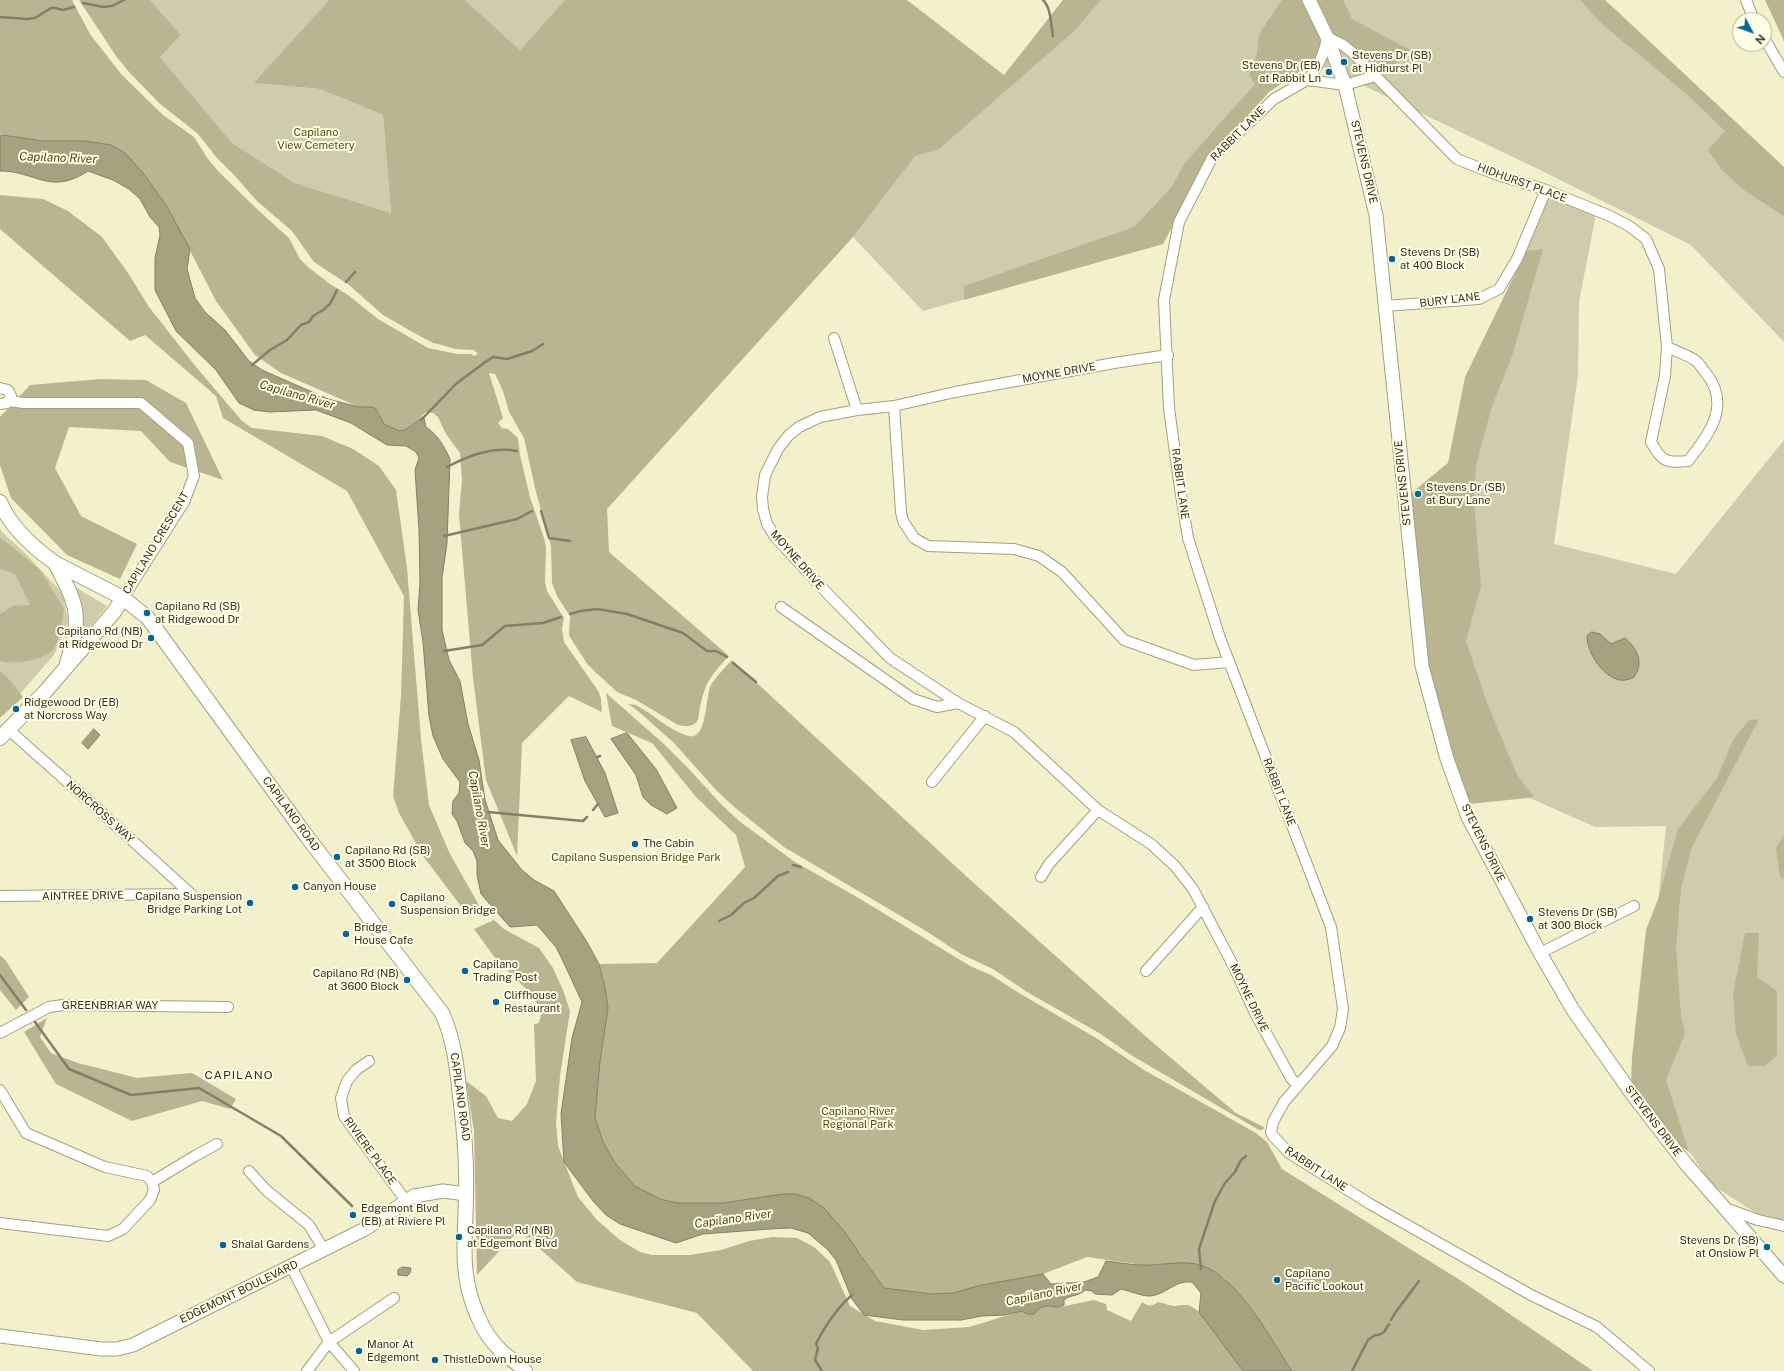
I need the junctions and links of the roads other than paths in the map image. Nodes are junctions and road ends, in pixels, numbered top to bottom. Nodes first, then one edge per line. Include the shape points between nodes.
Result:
1 (1309, 0) edge
2 (1746, 0) edge
3 (1751, 12) edge
4 (1327, 37) junction
5 (1772, 52) edge
6 (1784, 72) edge
7 (1376, 76) junction
8 (1307, 80) junction
9 (1346, 85) junction
10 (1546, 190) junction
11 (1385, 306) junction
12 (834, 338) dead end
13 (1667, 347) junction
14 (1168, 355) junction
15 (0, 388) edge
16 (5, 402) edge
17 (894, 406) junction
18 (857, 410) junction
19 (0, 502) edge
20 (55, 563) junction
21 (123, 598) junction
22 (781, 607) dead end
23 (1230, 662) junction
24 (66, 667) junction
25 (958, 703) junction
26 (984, 716) junction
27 (5, 734) edge
28 (932, 782) dead end
29 (1098, 810) junction
30 (1041, 877) dead end
31 (190, 894) joint
32 (0, 896) edge
33 (1634, 906) dead end
34 (1203, 907) junction
35 (1540, 953) junction
36 (1146, 971) dead end
37 (228, 1007) dead end
38 (0, 1034) edge
39 (369, 1061) dead end
40 (1298, 1086) junction
41 (0, 1090) edge
42 (217, 1144) dead end
43 (249, 1171) dead end
44 (153, 1186) junction
45 (466, 1194) junction
46 (406, 1201) junction
47 (1723, 1207) junction
48 (0, 1223) edge
49 (1784, 1226) edge
50 (324, 1250) junction
51 (291, 1266) junction
52 (1784, 1276) edge
53 (394, 1298) dead end
54 (0, 1336) edge
55 (329, 1342) junction
56 (503, 1352) junction
57 (307, 1371) edge
58 (354, 1371) edge
59 (512, 1371) edge
60 (525, 1371) edge
61 (1649, 1371) edge

1 - 4 street, STEVENS DRIVE
2 - 3 street
4 - 7 street, HIDHURST PLACE via 1353,53
4 - 8 street via 1321,60
4 - 9 street, STEVENS DRIVE
5 - 6 street
7 - 9 street
7 - 10 street, HIDHURST PLACE via 1457,158 1495,174
8 - 9 street
8 - 14 street, RABBIT LANE via 1274,99 1212,158 1179,222 1164,300
9 - 11 street, STEVENS DRIVE via 1376,215
10 - 11 street, BURY LANE via 1517,259 1499,289 1479,299
10 - 13 street, HIDHURST PLACE via 1610,216 1630,226 1646,239 1658,269
11 - 35 street, STEVENS DRIVE via 1422,666 1447,759 1468,817
12 - 18 street
13 - 13 street, HIDHURST PLACE via 1695,360 1713,382 1718,396 1717,417 1704,441 1688,461 1670,462 1659,456 1651,442 1665,376
14 - 17 street, MOYNE DRIVE via 955,392
14 - 23 street, RABBIT LANE via 1169,408 1188,538
15 - 16 street, CAPILANO CRESCENT via 6,388 10,392 11,396
16 - 21 street, CAPILANO CRESCENT via 141,403 188,444 194,476 184,502
17 - 18 street, MOYNE DRIVE
17 - 23 street via 901,512 903,521 914,538 928,546 1014,548 1039,556 1062,572 1124,640 1194,665
18 - 25 street, MOYNE DRIVE via 820,417 794,431 784,441 765,475 762,498 765,519 776,538 890,658
19 - 20 main road, CAPILANO ROAD via 18,528
20 - 21 main road, CAPILANO ROAD
20 - 24 main road via 76,610 75,637
21 - 24 main road
21 - 45 main road, CAPILANO ROAD via 141,611 155,627 305,834 442,1013 449,1028 458,1073 466,1146
22 - 25 street via 913,699 937,707
23 - 40 street, RABBIT LANE via 1330,927 1343,1009 1340,1028 1332,1046
24 - 27 main road
25 - 26 street, MOYNE DRIVE
26 - 28 street
26 - 29 street, MOYNE DRIVE via 1014,732
27 - 31 street, NORCROSS WAY via 90,802
29 - 30 street via 1049,864
29 - 34 street, MOYNE DRIVE via 1140,835 1166,857 1194,889
31 - 32 street, AINTREE DRIVE
33 - 35 street
34 - 36 street
34 - 40 street, MOYNE DRIVE via 1255,1013
35 - 47 street, STEVENS DRIVE via 1573,1010 1632,1094
37 - 38 street, GREENBRIAR WAY via 49,1006
39 - 46 street, RIVIERE PLACE via 356,1070 347,1081 340,1098 344,1116
40 - 61 street, RABBIT LANE via 1277,1113 1271,1132 1280,1145 1370,1204 1531,1295 1597,1327
41 - 44 street via 26,1133 105,1167 147,1176
42 - 44 street via 194,1156
43 - 50 street via 266,1190 309,1226
44 - 48 street via 150,1200 124,1229 108,1236
45 - 46 street, EDGEMONT BOULEVARD via 443,1191 420,1194
45 - 56 main road, CAPILANO ROAD via 463,1260 467,1285 478,1318
46 - 50 street, EDGEMONT BOULEVARD via 365,1229
47 - 49 street via 1758,1220
47 - 52 street, STEVENS DRIVE
50 - 51 street, EDGEMONT BOULEVARD
51 - 54 street, EDGEMONT BOULEVARD via 133,1345 118,1349
51 - 55 street
53 - 55 street
55 - 57 street
55 - 58 street
56 - 59 main road, CAPILANO ROAD via 504,1362
56 - 60 main road, CAPILANO ROAD

